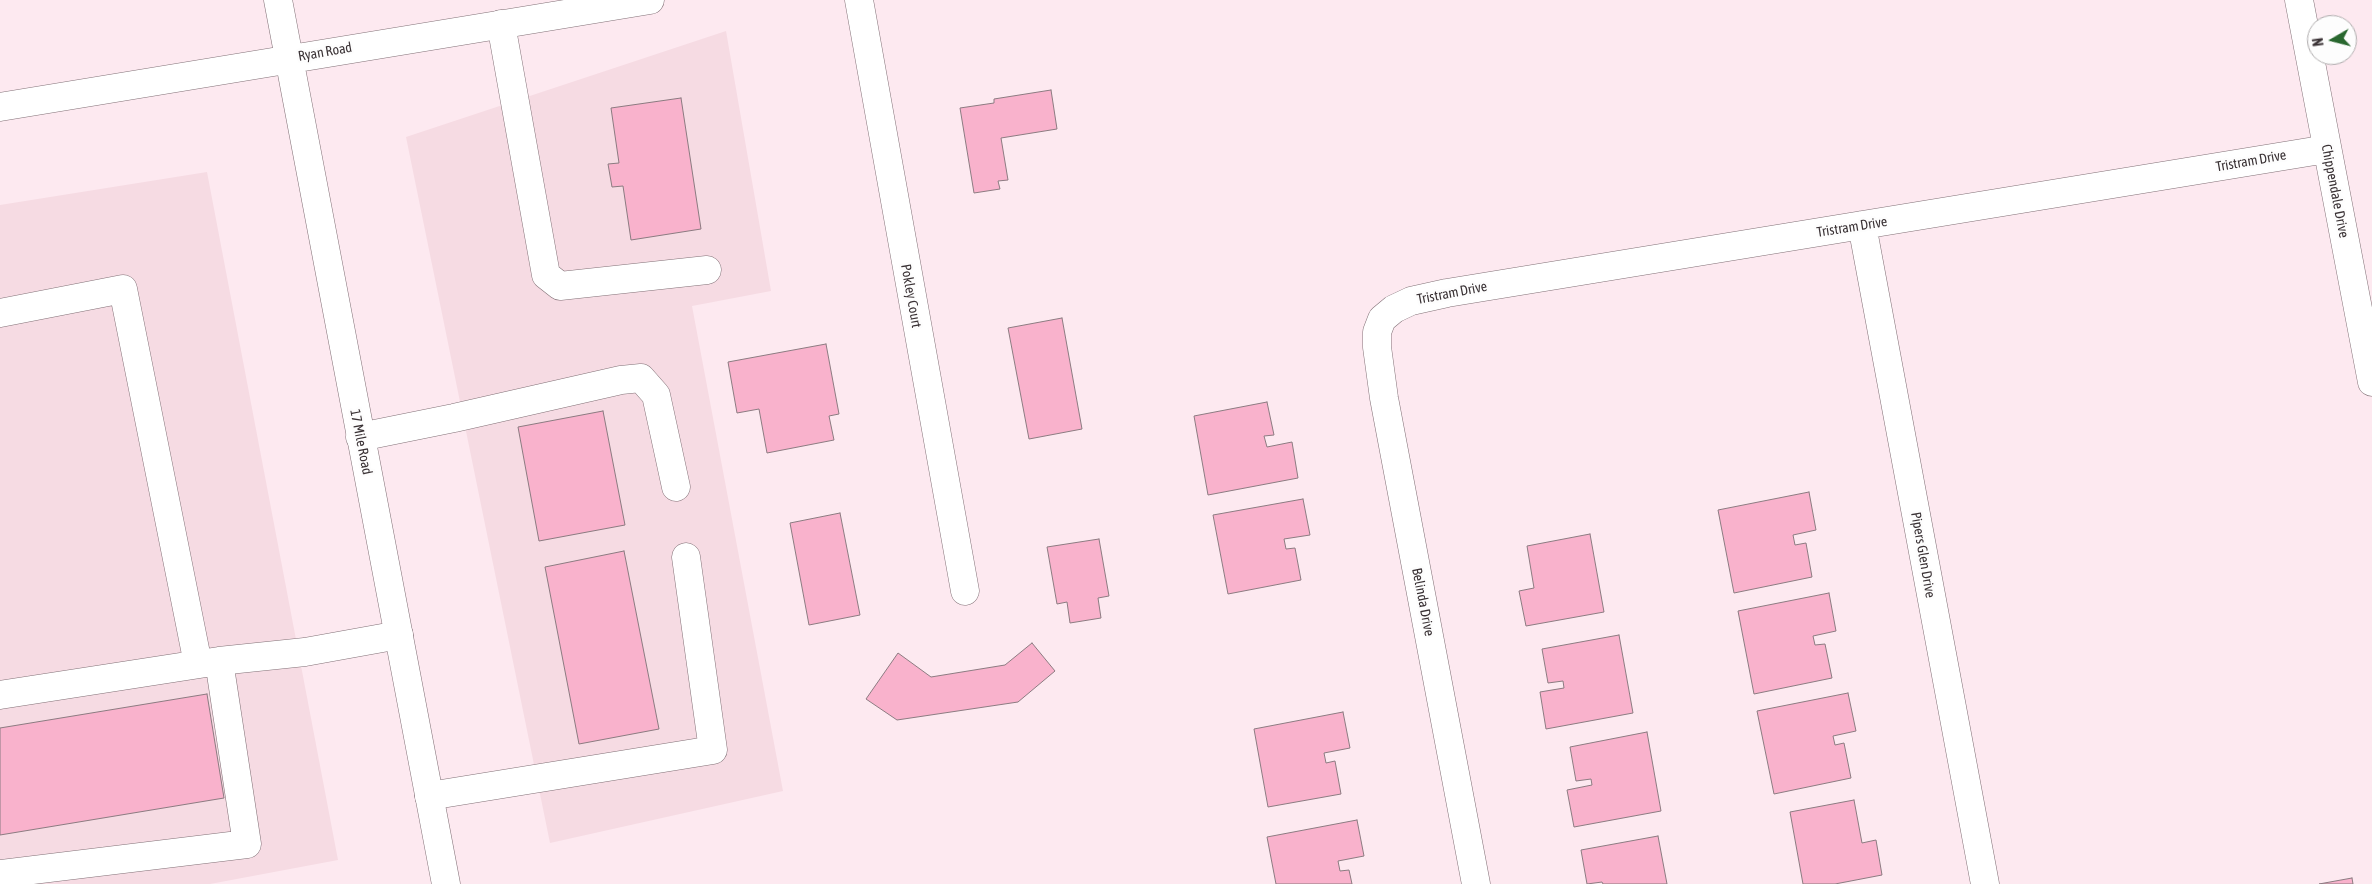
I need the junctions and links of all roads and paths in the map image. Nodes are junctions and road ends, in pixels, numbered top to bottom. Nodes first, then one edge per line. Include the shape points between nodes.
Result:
1 (278, 0) edge
2 (650, 0) edge
3 (859, 0) edge
4 (2300, 0) edge
5 (501, 24) junction
6 (289, 58) junction
7 (0, 107) edge
8 (2327, 148) junction
9 (1862, 225) junction
10 (707, 270) dead end
11 (0, 313) edge
12 (1382, 319) joint
13 (2372, 382) edge
14 (360, 437) junction
15 (676, 487) dead end
16 (686, 558) dead end
17 (965, 591) dead end
18 (399, 635) junction
19 (209, 663) junction
20 (0, 695) edge
21 (429, 796) junction
22 (0, 874) edge
23 (446, 884) edge
24 (1476, 884) edge
25 (1986, 884) edge

1 - 6 street, 17 Mile Road
2 - 5 street, Ryan Road
3 - 17 street, Pokley Court
4 - 8 street, Chippendale Drive
5 - 6 street, Ryan Road
5 - 10 street via 546,275 560,286
6 - 7 street, Ryan Road
6 - 14 street, 17 Mile Road
8 - 9 street, Tristram Drive
8 - 13 street, Chippendale Drive
9 - 12 street, Tristram Drive via 1426,297 1394,309
9 - 25 street, Pipers Glen Drive
11 - 19 street via 123,289
12 - 24 street, Belinda Drive via 1376,347 1384,398
14 - 15 street via 641,378 656,395
14 - 18 street, 17 Mile Road
16 - 21 street via 713,750
18 - 19 street via 305,652
18 - 21 street, 17 Mile Road
19 - 20 street
19 - 22 street via 247,844
21 - 23 street, 17 Mile Road

